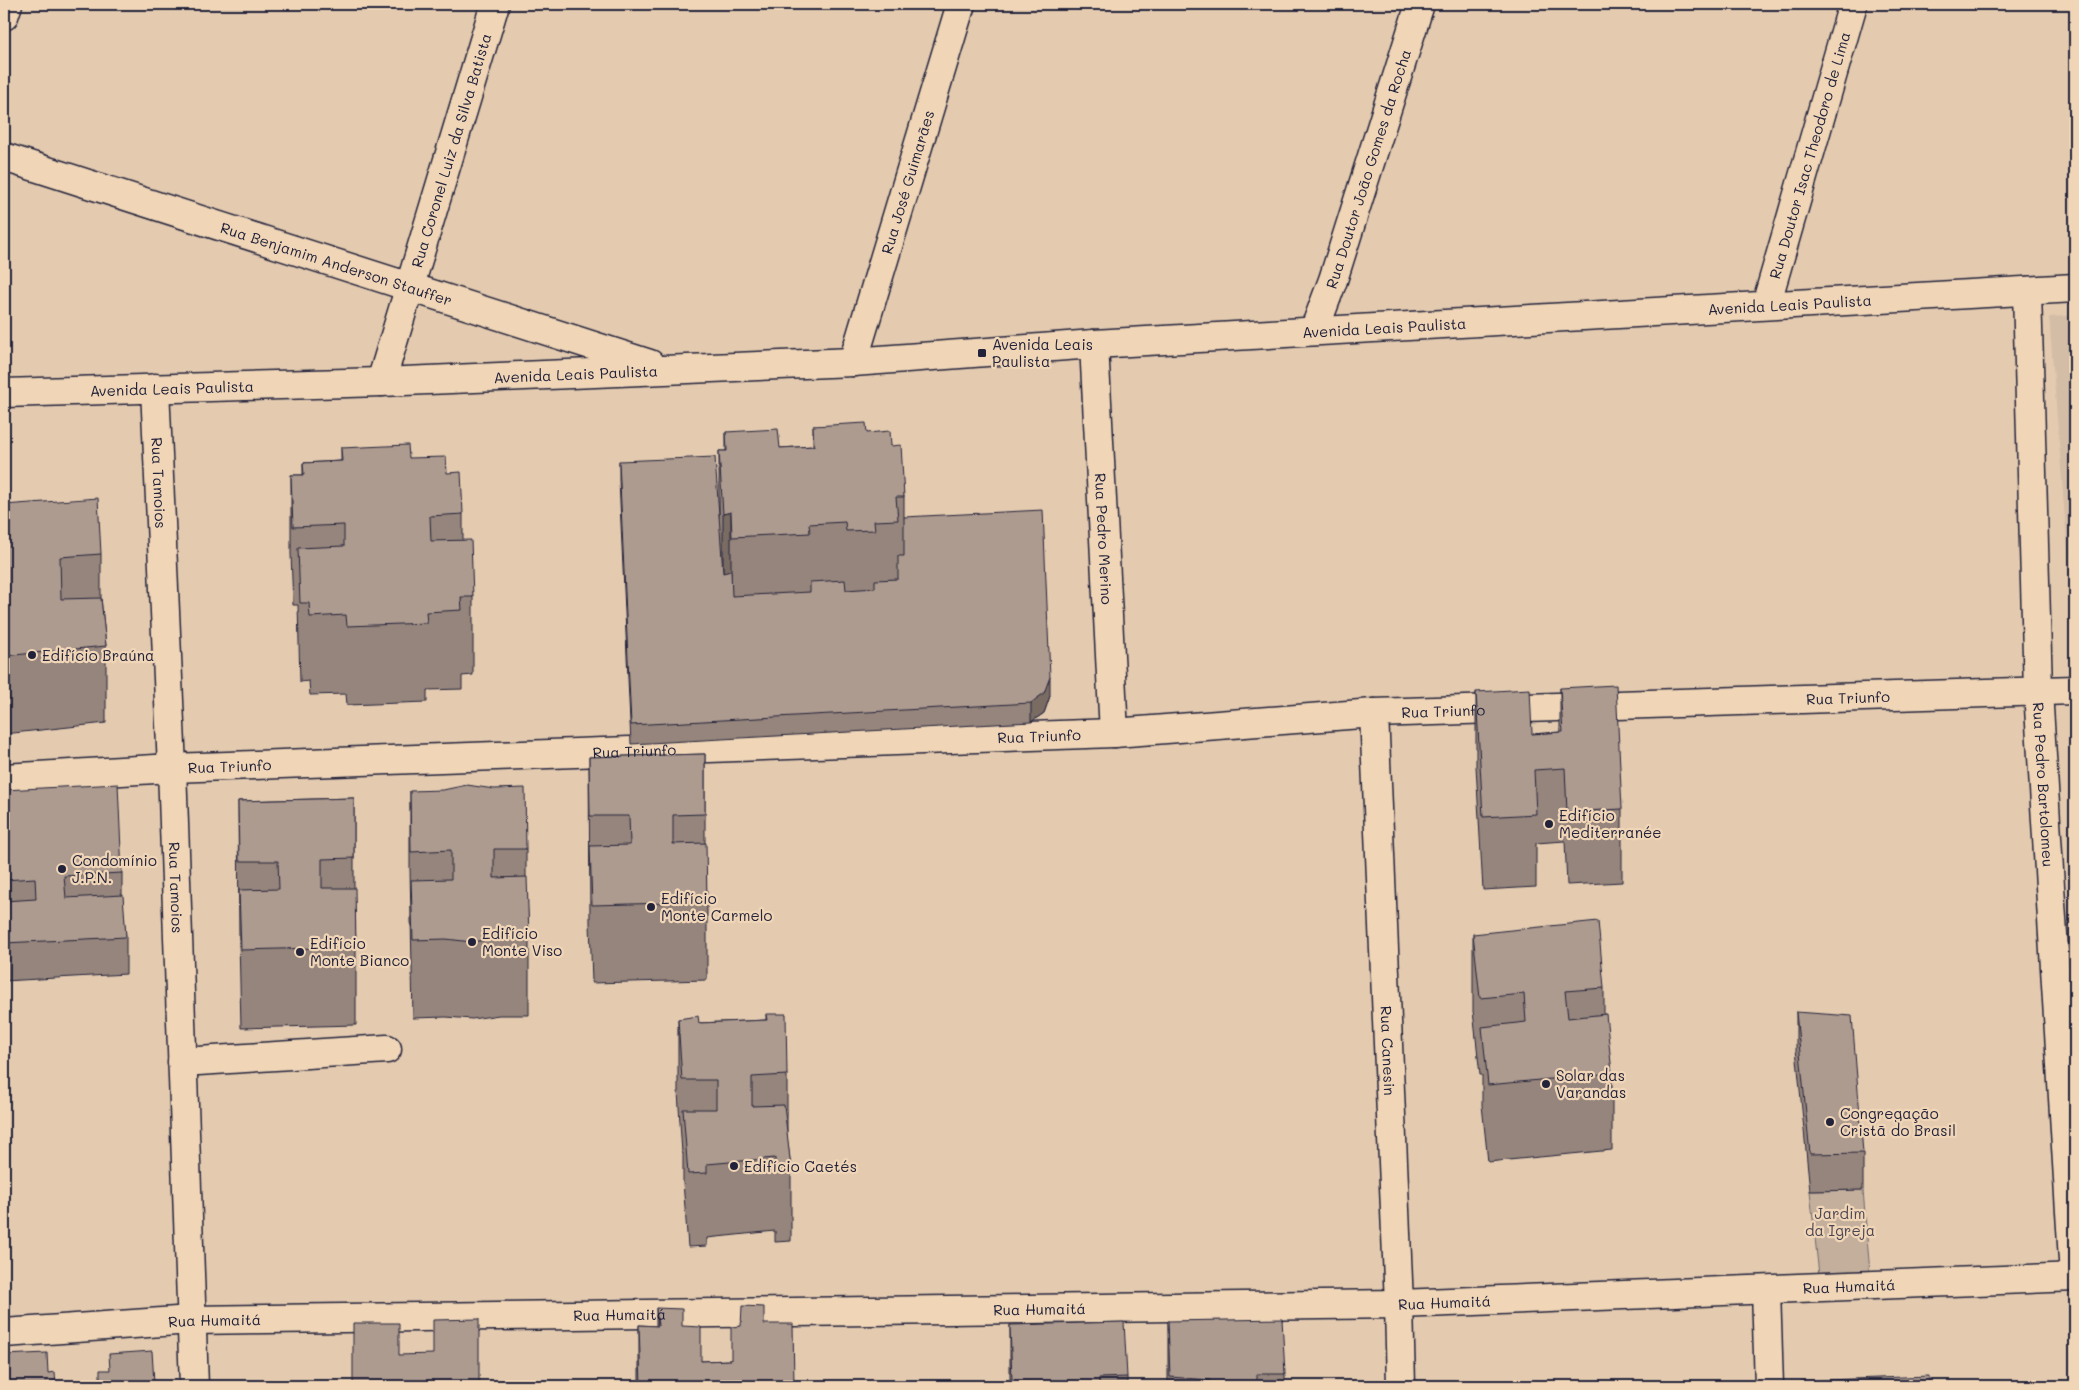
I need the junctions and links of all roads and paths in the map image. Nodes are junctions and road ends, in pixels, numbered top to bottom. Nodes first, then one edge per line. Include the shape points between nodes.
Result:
1 (8, 4) edge
2 (495, 4) edge
3 (961, 4) edge
4 (1420, 4) edge
5 (1852, 4) edge
6 (4, 16) edge
7 (4, 157) edge
8 (410, 287) junction
9 (2075, 288) edge
10 (2027, 292) junction
11 (1766, 305) junction
12 (1314, 331) junction
13 (1094, 344) junction
14 (853, 362) junction
15 (668, 370) junction
16 (381, 382) junction
17 (155, 388) junction
18 (4, 393) edge
19 (2075, 690) edge
20 (2038, 691) junction
21 (1374, 713) junction
22 (1114, 733) junction
23 (172, 768) junction
24 (4, 778) edge
25 (387, 1049) dead end
26 (182, 1062) junction
27 (2075, 1277) edge
28 (1766, 1290) junction
29 (1399, 1304) junction
30 (192, 1320) junction
31 (4, 1333) edge
32 (194, 1386) edge
33 (1401, 1386) edge
34 (1769, 1386) edge

1 - 6 street
2 - 8 street, Rua Coronel Luiz da Silva Batista
3 - 14 street, Rua José Guimarães
4 - 12 street, Rua Doutor João Gomes da Rocha
5 - 11 street, Rua Doutor Isac Theodoro de Lima
7 - 8 street, Rua Benjamim Anderson Stauffer
8 - 15 street, Rua Benjamim Anderson Stauffer
8 - 16 street, Rua Coronel Luiz da Silva Batista
9 - 10 street, Avenida Leais Paulista
10 - 11 street, Avenida Leais Paulista
10 - 20 street, Rua Pedro Bartolomeu
11 - 12 street, Avenida Leais Paulista
12 - 13 street, Avenida Leais Paulista
13 - 14 street, Avenida Leais Paulista
13 - 22 street, Rua Pedro Merino
14 - 15 street, Avenida Leais Paulista
15 - 16 street, Avenida Leais Paulista
16 - 17 street, Avenida Leais Paulista
17 - 18 street, Avenida Leais Paulista
17 - 23 street, Rua Tamoios
19 - 20 street, Rua Triunfo
20 - 21 street, Rua Triunfo
20 - 27 street, Rua Pedro Bartolomeu
21 - 22 street, Rua Triunfo
21 - 29 street, Rua Canesin
22 - 23 street, Rua Triunfo
23 - 24 street, Rua Triunfo
23 - 26 street, Rua Tamoios
25 - 26 street
26 - 30 street, Rua Tamoios
27 - 28 street, Rua Humaitá
28 - 29 street, Rua Humaitá
28 - 34 street
29 - 30 street, Rua Humaitá
29 - 33 street, Rua Canesin
30 - 31 street, Rua Humaitá
30 - 32 street, Rua Tamoios

